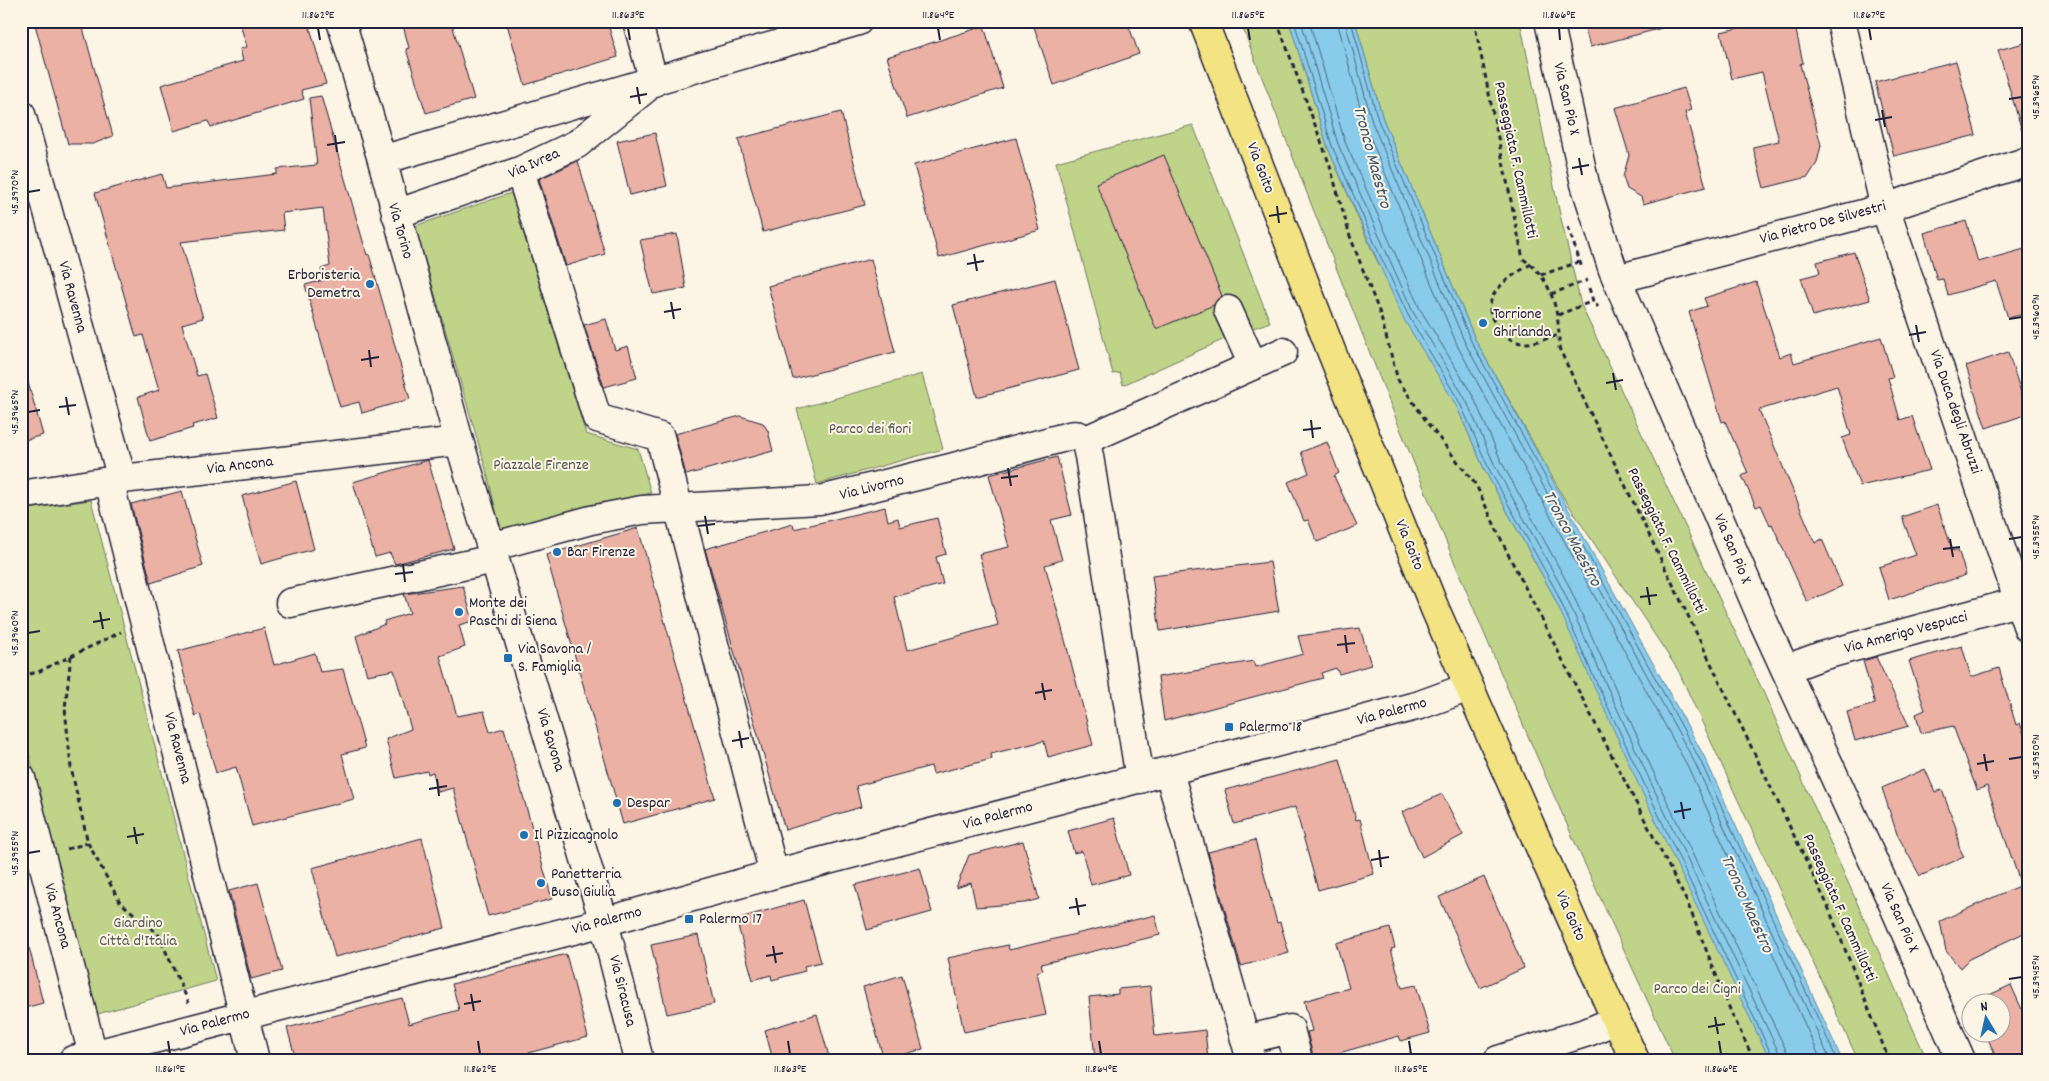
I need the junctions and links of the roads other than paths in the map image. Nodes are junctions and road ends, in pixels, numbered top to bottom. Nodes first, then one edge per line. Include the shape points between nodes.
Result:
1 (341, 21) edge
2 (637, 21) edge
3 (858, 21) edge
4 (1203, 21) edge
5 (1549, 21) edge
6 (1840, 21) edge
7 (654, 82) junction
8 (21, 114) edge
9 (382, 160) junction
10 (2028, 161) edge
11 (28, 165) edge
12 (520, 171) junction
13 (1886, 208) junction
14 (396, 214) junction
15 (1617, 279) junction
16 (1228, 310) dead end
17 (1283, 352) dead end
18 (1253, 365) junction
19 (1074, 440) junction
20 (459, 441) junction
21 (115, 480) junction
22 (21, 495) edge
23 (677, 508) junction
24 (493, 553) junction
25 (2023, 600) edge
26 (290, 603) dead end
27 (2028, 628) edge
28 (1786, 669) junction
29 (1469, 686) junction
30 (1169, 772) junction
31 (21, 778) edge
32 (1140, 779) junction
33 (31, 859) edge
34 (774, 874) junction
35 (604, 922) junction
36 (244, 1015) junction
37 (1616, 1020) junction
38 (1248, 1050) edge
39 (83, 1057) edge
40 (255, 1060) edge
41 (639, 1060) edge
42 (1298, 1060) edge
43 (1498, 1060) edge
44 (1635, 1060) edge
45 (1961, 1060) edge

1 - 9 street, Via Torino
2 - 7 street
3 - 7 street, Via Ivrea
4 - 29 main road, Via Goito via 1332,353
5 - 15 street, Via San Pio X via 1586,184
6 - 13 street, Via Duca degli Abruzzi
7 - 9 street, Via Ivrea
7 - 12 street, Via Ivrea via 577,144
8 - 11 street, Via Ravenna
9 - 14 street, Via Torino
10 - 13 street, Via Pietro De Silvestri
11 - 21 street, Via Ravenna
12 - 14 street, Via Ivrea
12 - 23 street via 597,418 660,437
13 - 15 street, Via Pietro De Silvestri
13 - 25 street, Via Duca degli Abruzzi
14 - 20 street, Via Torino
15 - 28 street, Via San Pio X
16 - 18 street
17 - 18 street, Via Livorno
18 - 19 street, Via Livorno
19 - 23 street, Via Livorno via 820,500
19 - 32 street
20 - 21 street, Via Ancona
20 - 24 street, Via Savona
21 - 22 street, Via Ancona
21 - 36 street, Via Ravenna
23 - 24 street, Via Livorno via 591,520
23 - 34 street
24 - 26 street
24 - 35 street, Via Savona
25 - 27 street, Via Duca degli Abruzzi
25 - 28 street, Via Amerigo Vespucci via 1821,656
28 - 45 street, Via San Pio X
29 - 30 street, Via Palermo via 1424,704
29 - 37 main road, Via Goito
30 - 32 street, Via Palermo
30 - 38 street
31 - 33 street, Via Ancona
32 - 34 street, Via Palermo
33 - 39 street, Via Ancona
34 - 35 street, Via Palermo
35 - 36 street, Via Palermo
35 - 41 street, Via Siracusa
36 - 39 street, Via Palermo
36 - 40 street, Via Ravenna
37 - 43 street
37 - 44 main road, Via Goito
38 - 42 street via 1290,1029

